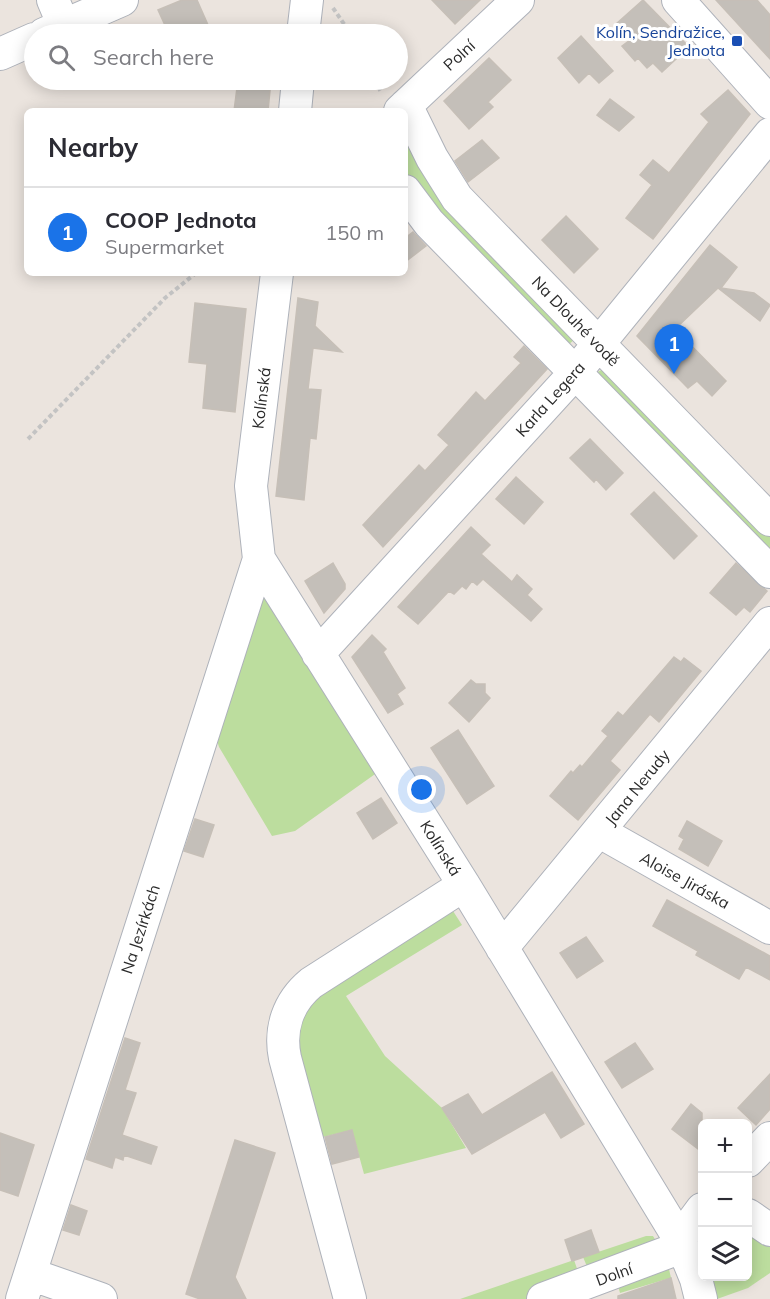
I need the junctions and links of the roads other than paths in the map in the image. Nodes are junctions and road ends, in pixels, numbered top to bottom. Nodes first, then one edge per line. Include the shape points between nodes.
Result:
1 (122, 0) edge
2 (307, 0) edge
3 (518, 0) edge
4 (678, 0) edge
5 (54, 20) edge
6 (304, 24) edge
7 (24, 43) edge
8 (0, 54) edge
9 (297, 90) edge
10 (770, 103) edge
11 (295, 108) edge
12 (403, 108) edge
13 (408, 117) edge
14 (770, 134) edge
15 (408, 195) edge
16 (277, 276) edge
17 (599, 344) junction
18 (574, 374) junction
19 (770, 520) edge
20 (259, 559) junction
21 (770, 572) edge
22 (770, 623) edge
23 (318, 654) junction
24 (600, 832) junction
25 (464, 885) junction
26 (770, 928) edge
27 (502, 948) junction
28 (770, 1138) edge
29 (752, 1156) edge
30 (698, 1213) edge
31 (752, 1218) edge
32 (770, 1230) edge
33 (680, 1240) junction
34 (26, 1286) edge
35 (101, 1299) edge
36 (350, 1299) edge
37 (543, 1299) edge
38 (701, 1299) edge

1 - 5 street
2 - 6 street
3 - 12 street, Polní
4 - 10 street
7 - 8 street
9 - 11 street
13 - 17 street, Na Dlouhé vodě via 457,198
14 - 17 street, Karla Legera
15 - 18 street via 429,224
16 - 20 street, Kolínská via 251,486
17 - 18 street, Karla Legera
17 - 19 street, Na Dlouhé vodě
18 - 21 street
18 - 23 street, Karla Legera
20 - 23 street, Kolínská
20 - 34 street, Na Jezírkách
22 - 24 street, Jana Nerudy
23 - 25 street, Kolínská
24 - 26 street, Aloise Jiráska
24 - 27 street, Jana Nerudy
25 - 27 street, Kolínská
25 - 36 street via 311,983 297,998 283,1031 285,1058
27 - 33 street, Kolínská
28 - 29 street
30 - 33 street
31 - 32 street
33 - 37 street, Dolní via 671,1251 654,1259
33 - 38 street, Kolínská
34 - 35 street

